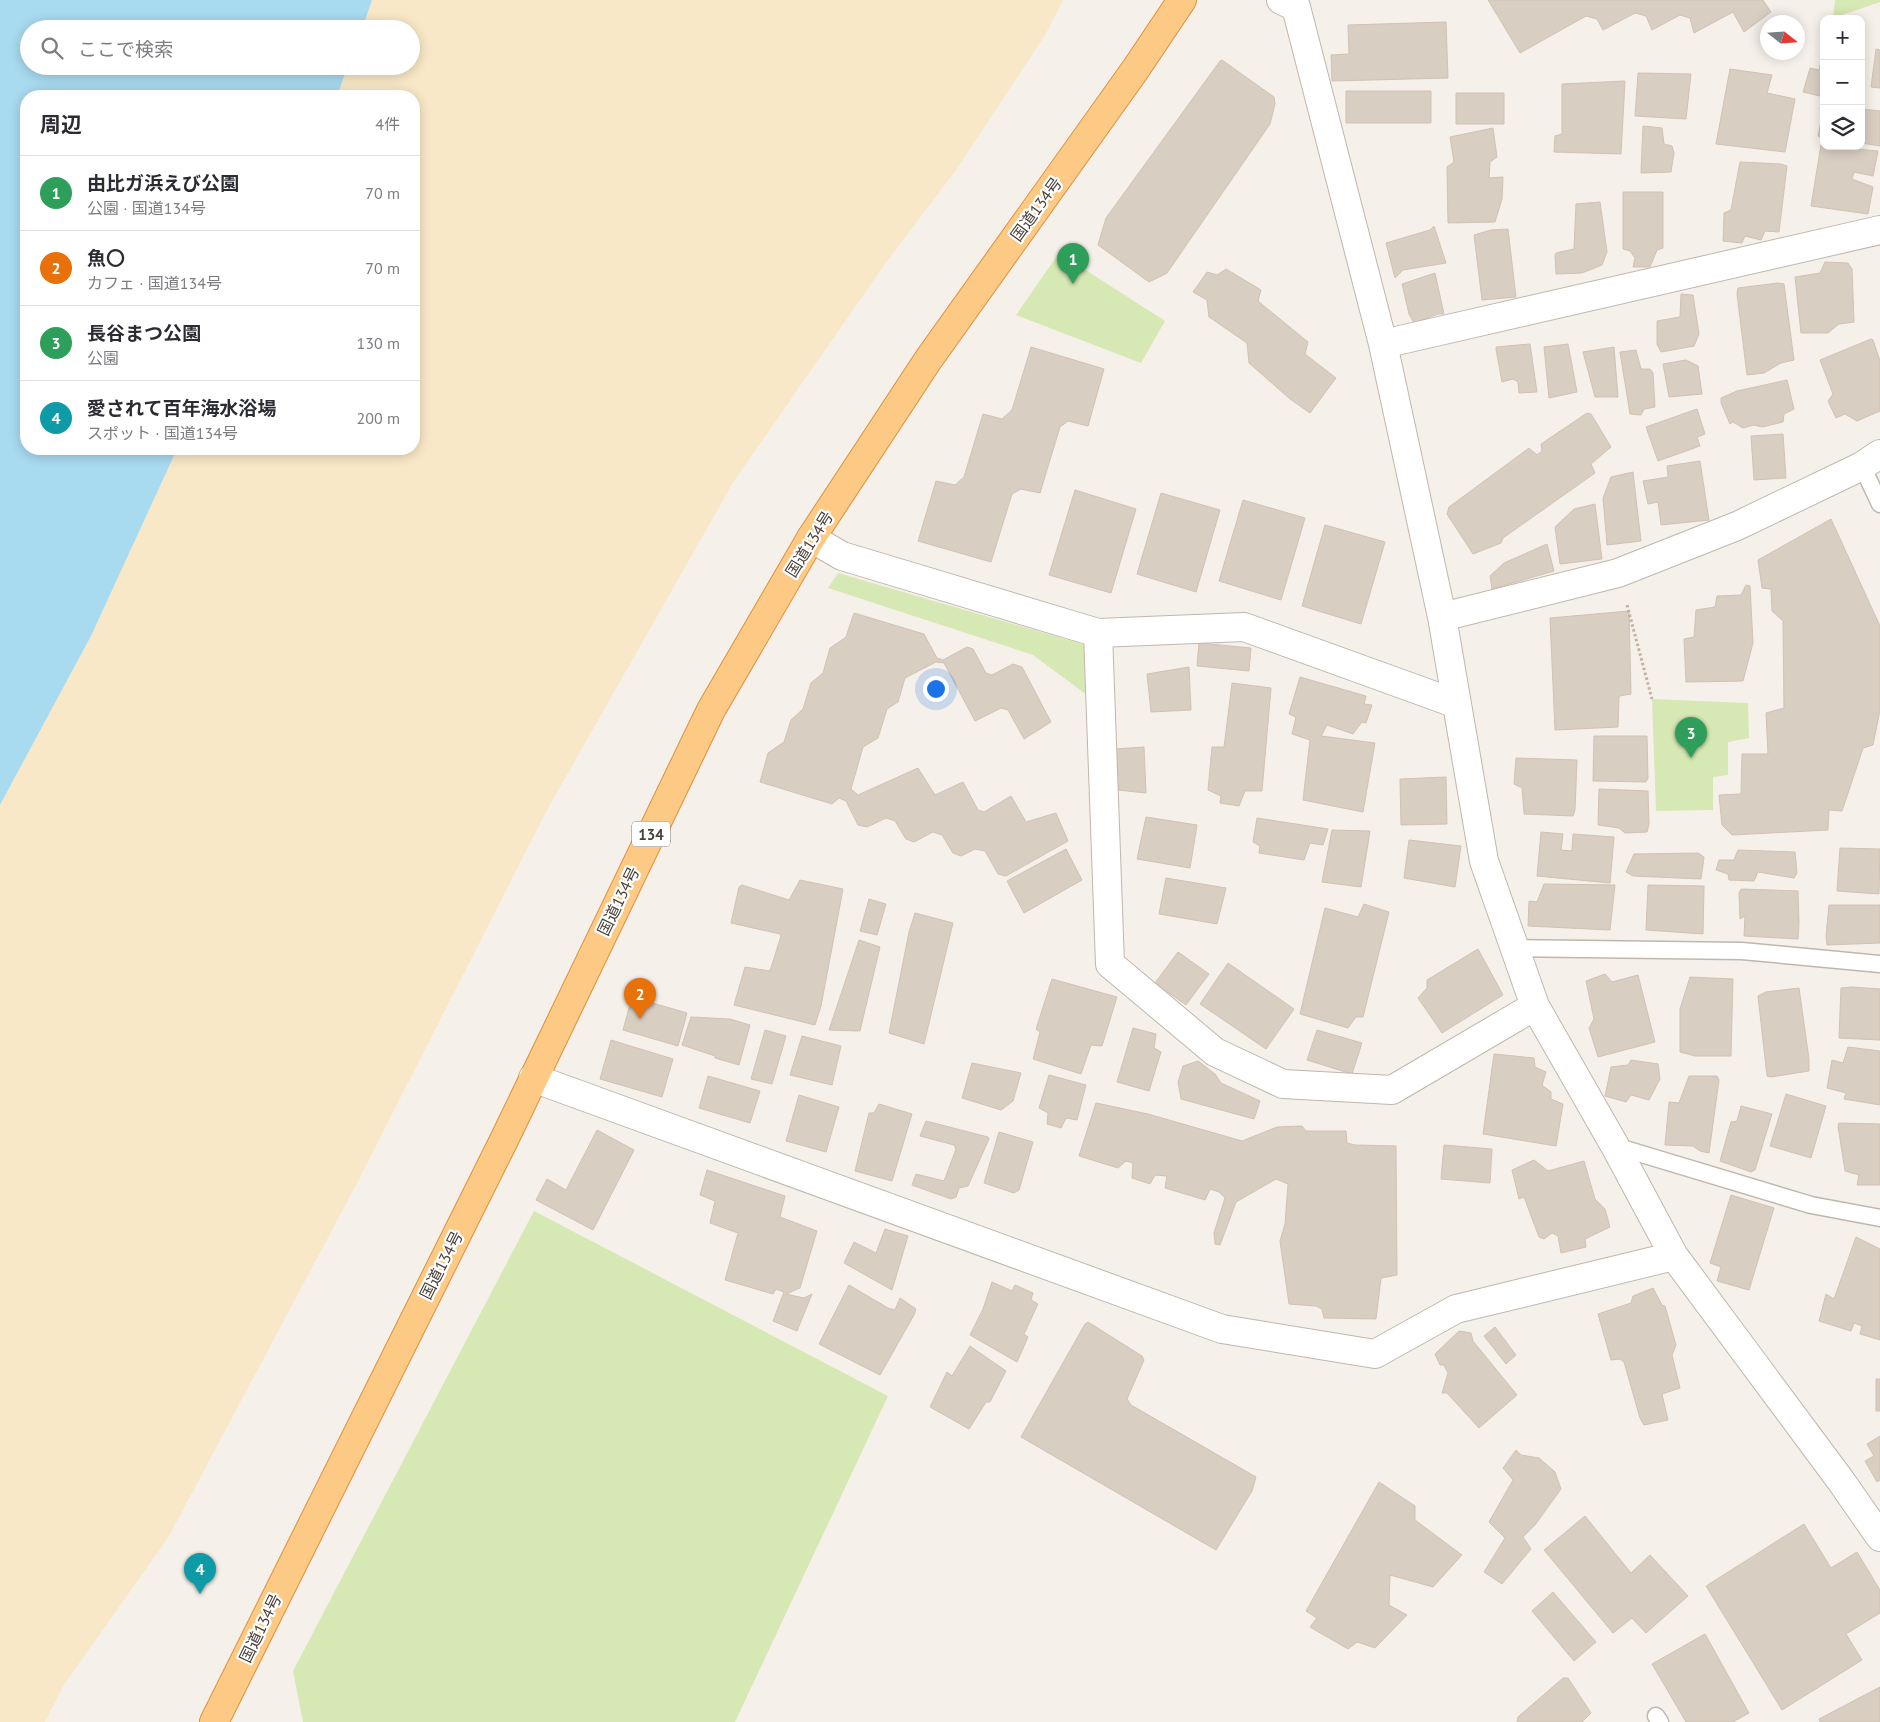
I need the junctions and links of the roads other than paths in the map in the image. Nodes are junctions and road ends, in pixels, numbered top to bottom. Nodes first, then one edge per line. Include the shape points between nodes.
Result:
1 (1182, 0) edge
2 (1281, 0) edge
3 (1880, 230) edge
4 (1383, 344) junction
5 (1871, 460) edge
6 (1880, 504) edge
7 (811, 538) junction
8 (1442, 617) junction
9 (1098, 633) junction
10 (1457, 704) junction
11 (1514, 948) junction
12 (1880, 964) edge
13 (1535, 1006) junction
14 (533, 1078) junction
15 (1615, 1146) junction
16 (1880, 1218) edge
17 (1674, 1256) junction
18 (1880, 1537) edge
19 (214, 1722) edge

1 - 7 highway, 国道134号 / 134 via 928,360
2 - 4 street via 1296,7
3 - 4 street
4 - 8 street
5 - 6 lane
5 - 8 street via 1737,526 1618,573
7 - 9 street via 842,556
7 - 14 highway, 国道134号 / 134 via 711,710
8 - 10 street
9 - 10 street via 1244,627
9 - 13 street via 1110,964 1215,1052 1283,1084 1392,1090
10 - 11 street via 1484,861
11 - 12 lane via 1742,951
11 - 13 street
13 - 15 street
14 - 17 street via 1222,1330 1375,1354 1456,1309
14 - 19 highway, 国道134号 / 134
15 - 16 lane via 1811,1206
15 - 17 street
17 - 18 street

